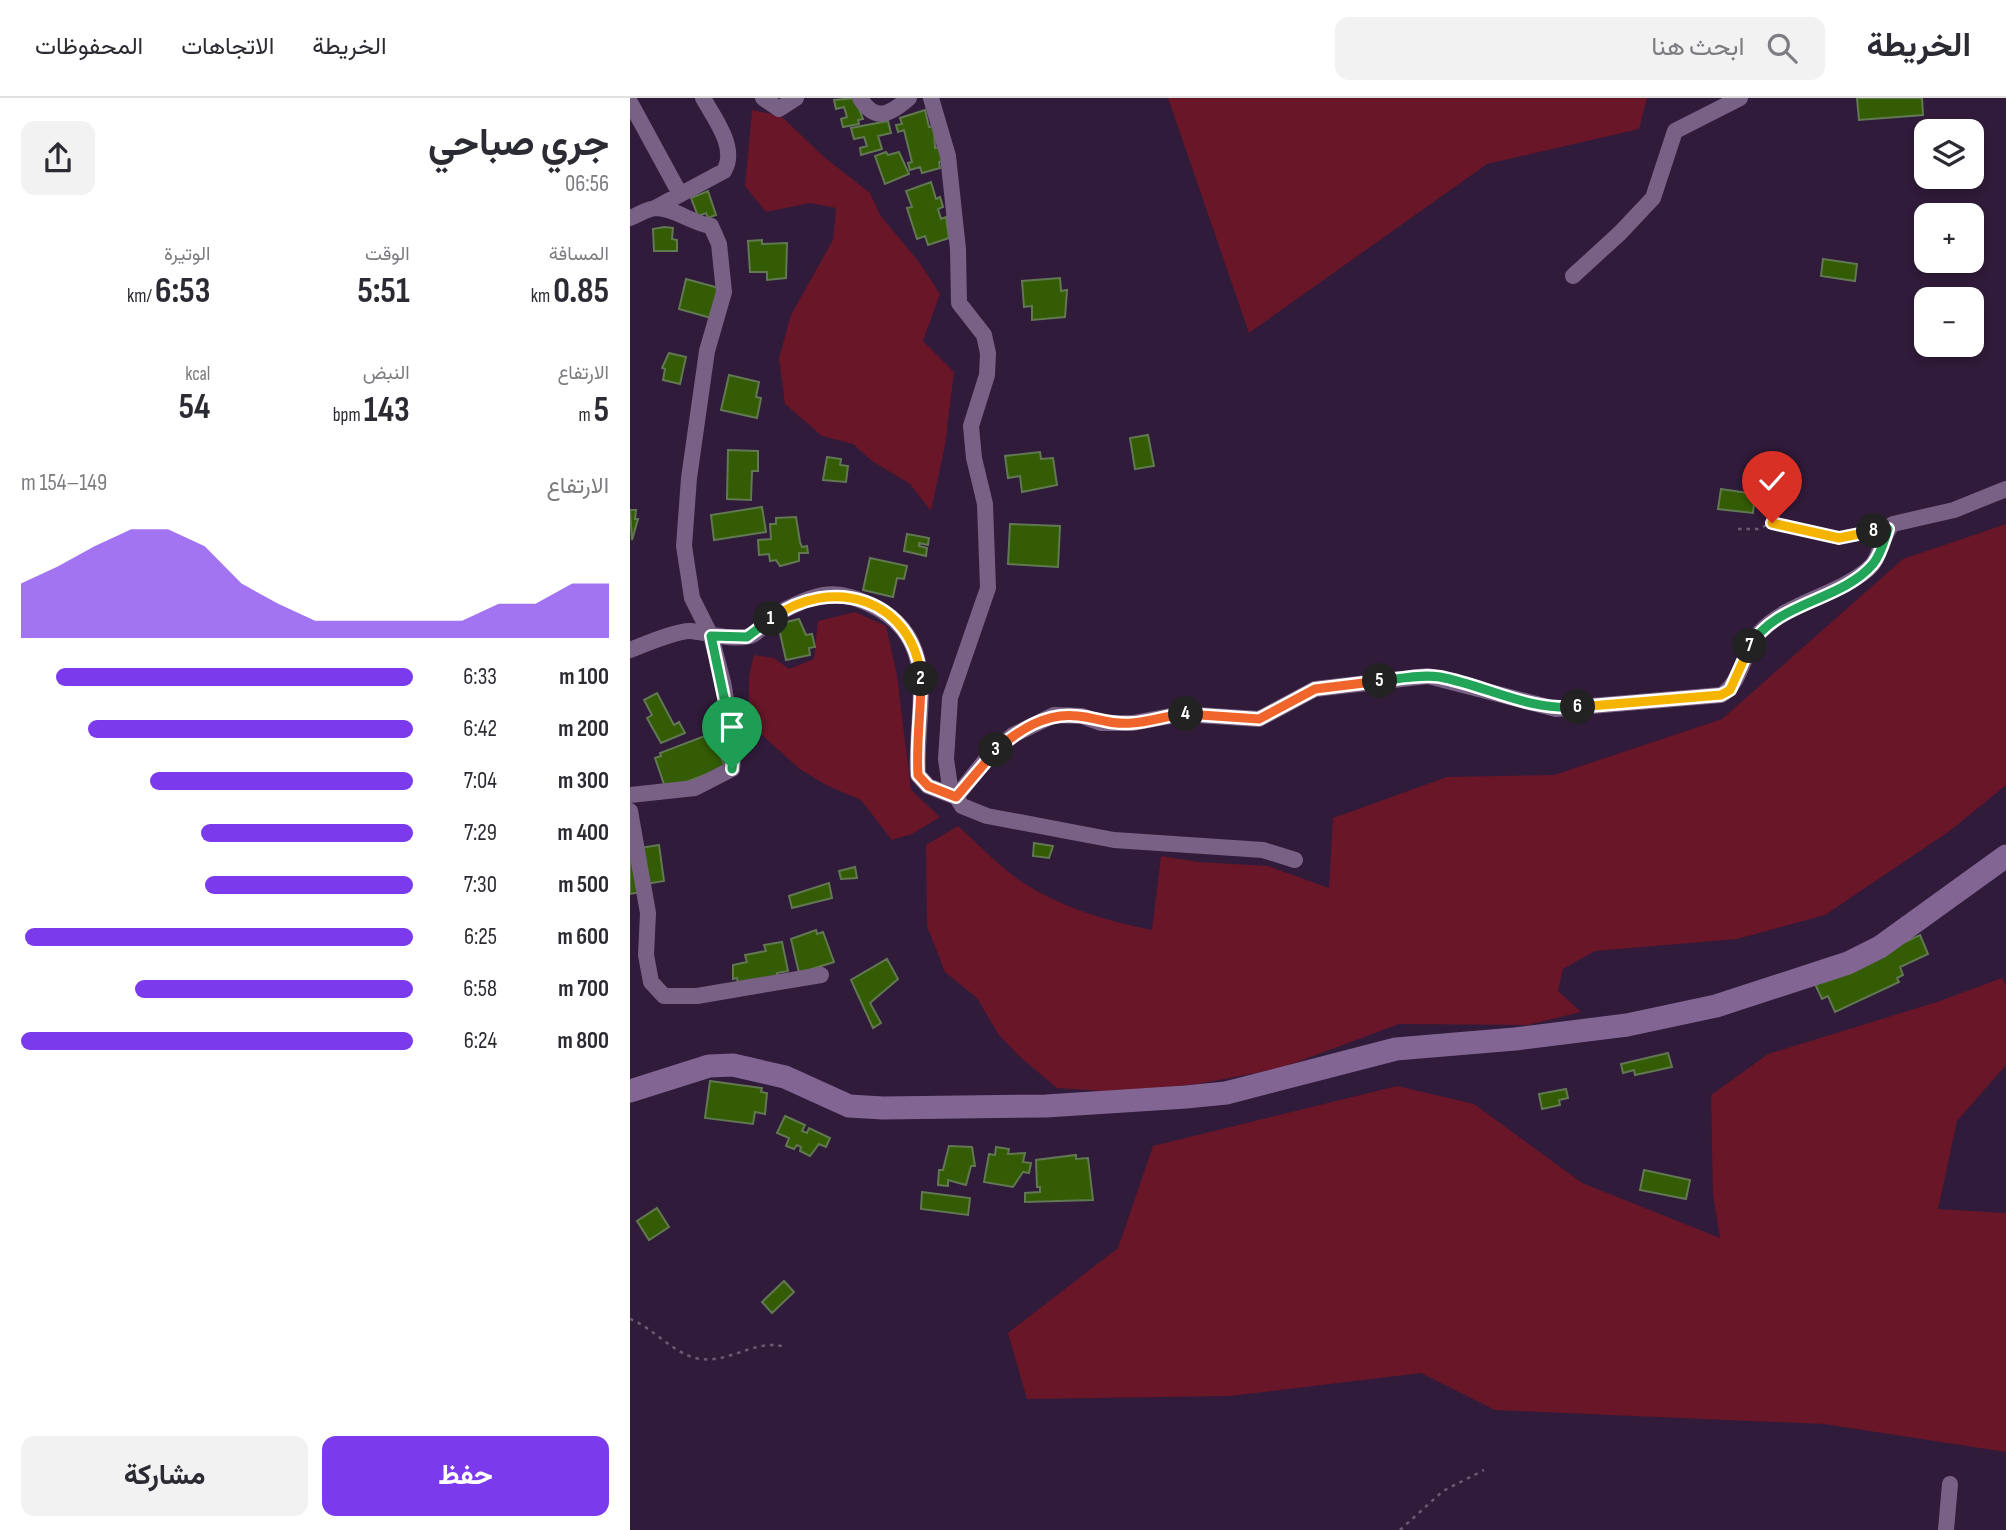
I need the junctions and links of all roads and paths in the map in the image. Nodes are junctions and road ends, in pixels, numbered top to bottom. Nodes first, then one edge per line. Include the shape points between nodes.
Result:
1 (703, 98) edge
2 (763, 98) edge
3 (796, 98) edge
4 (860, 98) edge
5 (909, 98) edge
6 (931, 98) edge
7 (1740, 98) edge
8 (630, 102) edge
9 (680, 194) junction
10 (654, 208) junction
11 (630, 218) edge
12 (1573, 276) dead end
13 (2006, 489) edge
14 (1738, 529) dead end
15 (1888, 529) junction
16 (711, 636) junction
17 (630, 650) edge
18 (630, 795) edge
19 (956, 797) junction
20 (630, 811) edge
21 (2006, 856) edge
22 (1295, 860) dead end
23 (821, 975) dead end
24 (630, 1091) edge
25 (630, 1319) edge
26 (785, 1347) dead end
27 (1484, 1470) dead end
28 (1950, 1485) dead end
29 (1400, 1530) edge
30 (1946, 1530) edge

1 - 9 street via 729,150 729,162 724,171
2 - 3 street via 779,109
4 - 5 street via 867,108 882,114 892,113
6 - 19 street via 948,156 959,303 984,335 988,353 987,375 971,426 985,504 988,588 950,698 947,781
7 - 12 street via 1675,131 1653,198
8 - 9 street
9 - 10 street
10 - 11 street
10 - 16 street via 711,226 719,244 724,292 707,351 684,546 692,598
13 - 15 street
14 - 15 path via 1772,523 1839,538
15 - 19 street via 1867,570 1761,631 1730,690 1721,695 1556,709 1428,676 1315,689 1259,719 1181,714 1133,723 1101,723 1082,716 1054,716 1013,735 988,757
16 - 17 street via 688,631
16 - 18 street via 734,745 732,769 695,788
16 - 19 street via 753,635 776,615 821,595 857,598 896,618 915,646 921,676 915,740 918,775 928,786
19 - 22 street via 972,812 1114,840 1252,849
20 - 23 street via 648,913 646,955 651,982 664,996 697,996
21 - 24 main road via 1880,947 1848,963 1716,1006 1627,1025 1396,1049 1226,1093 1173,1098 1046,1106 849,1106 785,1077 733,1065 709,1066
25 - 26 path via 701,1359 741,1353 771,1342
27 - 29 path via 1443,1490
28 - 30 street

